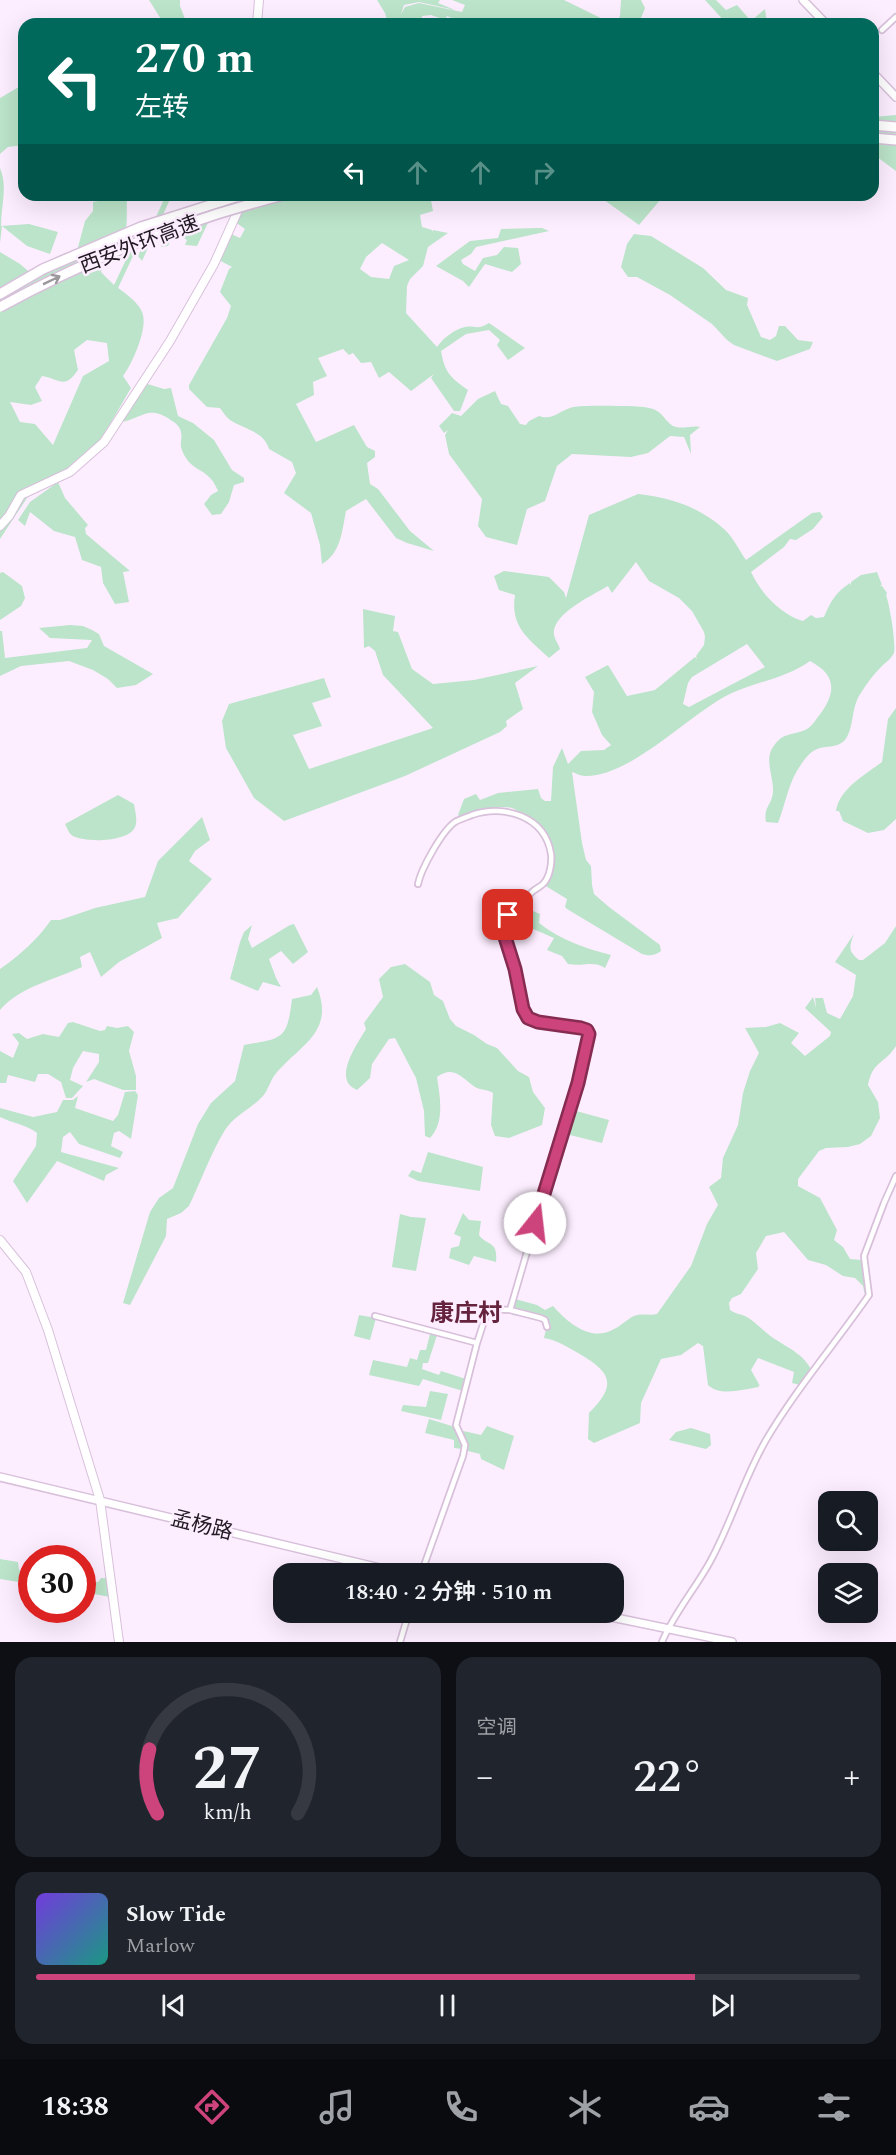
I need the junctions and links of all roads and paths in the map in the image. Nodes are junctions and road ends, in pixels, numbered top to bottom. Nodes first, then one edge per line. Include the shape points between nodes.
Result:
1 (260, 0) edge
2 (803, 0) edge
3 (896, 17) edge
4 (258, 18) edge
5 (820, 18) edge
6 (882, 30) dead end
7 (879, 80) edge
8 (896, 97) edge
9 (879, 126) edge
10 (896, 127) edge
11 (879, 139) edge
12 (896, 140) edge
13 (224, 201) edge
14 (240, 201) edge
15 (265, 201) edge
16 (0, 294) edge
17 (0, 307) edge
18 (0, 526) edge
19 (418, 884) dead end
20 (896, 1176) edge
21 (0, 1240) edge
22 (510, 1310) junction
23 (375, 1316) dead end
24 (547, 1327) dead end
25 (477, 1343) junction
26 (0, 1477) edge
27 (100, 1500) junction
28 (360, 1563) edge
29 (425, 1563) edge
30 (624, 1620) edge
31 (406, 1623) edge
32 (667, 1629) junction
33 (119, 1642) edge
34 (400, 1642) edge
35 (662, 1642) edge
36 (732, 1642) edge

1 - 4 main road
2 - 5 street
3 - 6 street
7 - 8 street
9 - 10 highway
11 - 12 highway
13 - 16 highway, 西安外环高速 via 141,227 43,269
14 - 18 main road via 209,273 104,442 70,471 21,495
17 -> 15 highway, 西安外环高速, bridge via 49,280 146,238
19 - 22 street via 456,821 485,811 519,814 536,825 551,851 544,884 505,918 504,934 528,1018 587,1030 589,1040
20 - 32 street via 864,1256 869,1295 824,1353 766,1440 711,1560
21 - 27 main road via 30,1281
22 - 24 street via 545,1320
22 - 25 street via 488,1309
23 - 25 street
25 - 29 street via 456,1425 465,1445 463,1456
26 - 27 street, 孟杨路
27 - 28 street, 孟杨路
27 - 33 main road
30 - 32 street
31 - 34 street
32 - 35 street
32 - 36 street

